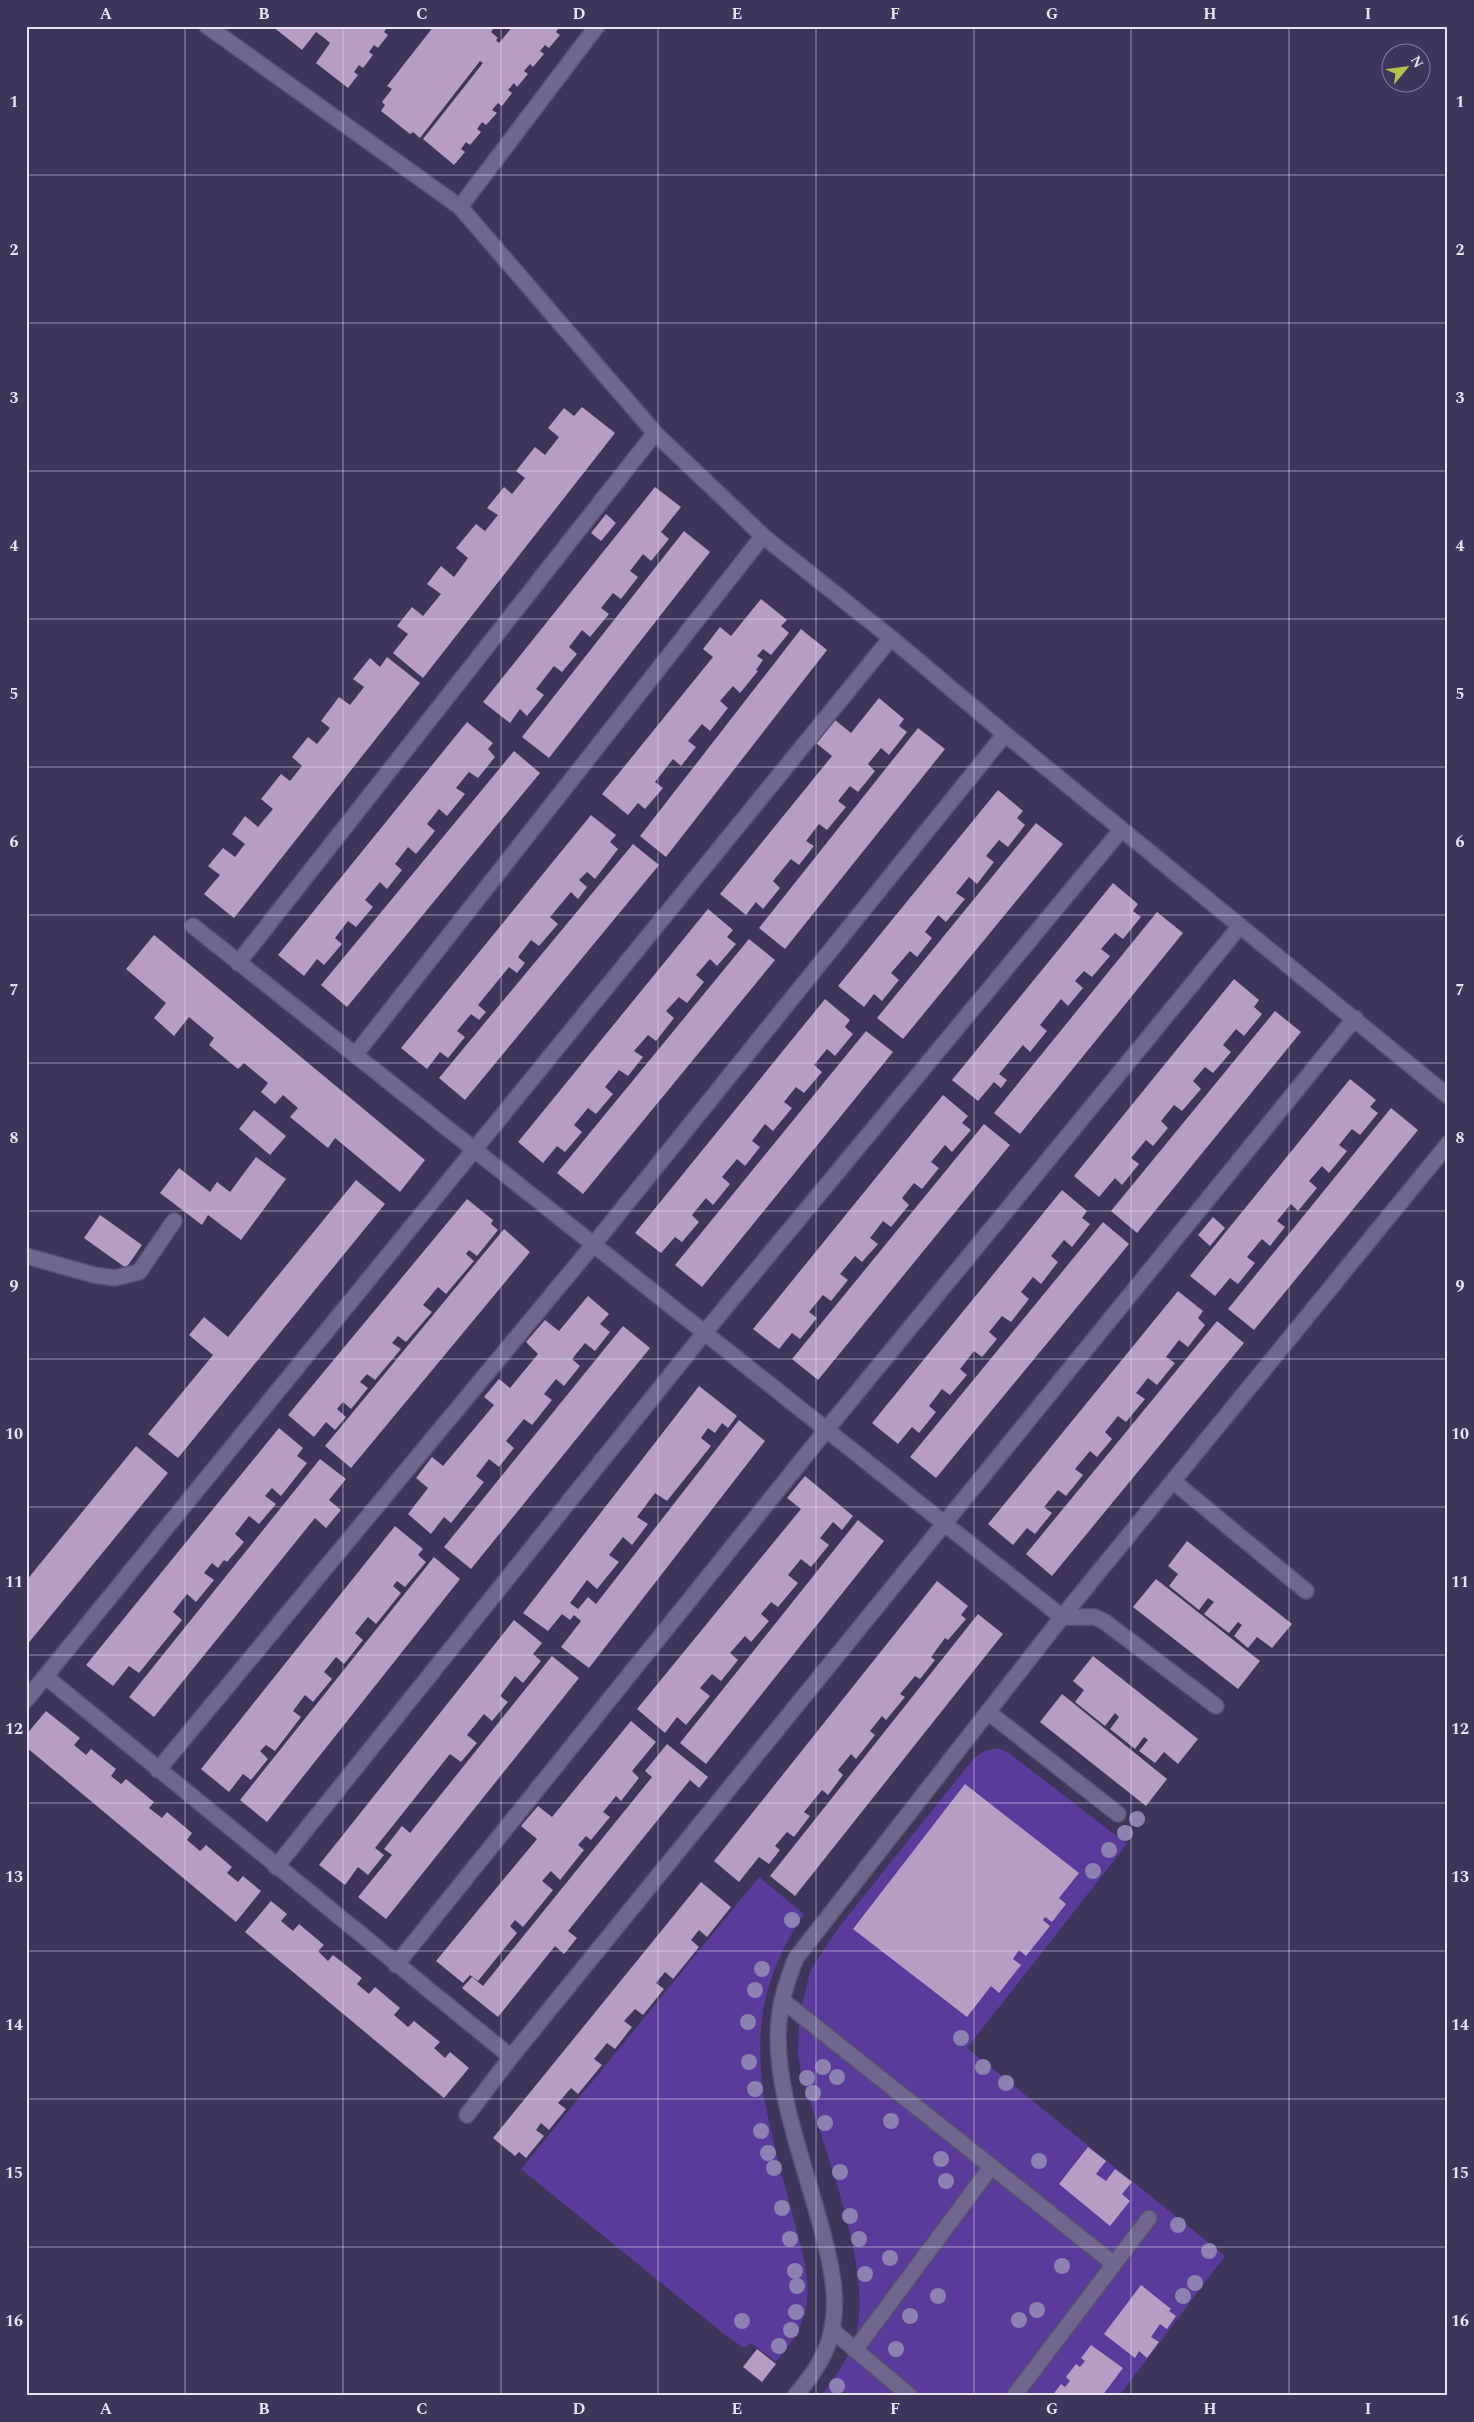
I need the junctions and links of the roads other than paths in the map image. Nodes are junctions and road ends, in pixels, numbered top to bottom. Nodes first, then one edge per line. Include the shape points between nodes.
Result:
1 (207, 26) edge
2 (597, 26) edge
3 (460, 207) junction
4 (655, 433) junction
5 (763, 536) junction
6 (891, 638) junction
7 (1005, 734) junction
8 (1122, 830) junction
9 (193, 926) dead end
10 (1240, 926) junction
11 (238, 963) junction
12 (1355, 1018) junction
13 (354, 1055) junction
14 (1448, 1096) edge
15 (1448, 1144) edge
16 (475, 1150) junction
17 (174, 1222) dead end
18 (594, 1244) junction
19 (26, 1256) edge
20 (705, 1332) junction
21 (827, 1429) junction
22 (1173, 1481) junction
23 (945, 1523) junction
24 (1306, 1591) dead end
25 (1062, 1617) junction
26 (46, 1677) junction
27 (26, 1700) edge
28 (1216, 1706) dead end
29 (988, 1712) junction
30 (158, 1770) junction
31 (1118, 1814) dead end
32 (276, 1867) junction
33 (396, 1965) junction
34 (782, 2000) junction
35 (511, 2057) junction
36 (466, 2115) dead end
37 (991, 2167) junction
38 (1149, 2218) dead end
39 (1114, 2264) junction
40 (832, 2330) junction
41 (855, 2350) junction
42 (795, 2396) edge
43 (910, 2396) edge
44 (1014, 2396) edge

1 - 3 street
2 - 3 street
3 - 4 street
4 - 5 street
4 - 11 street
5 - 6 street
5 - 13 street
6 - 7 street
6 - 16 street
7 - 8 street
7 - 18 street
8 - 10 street
8 - 20 street
9 - 11 street
10 - 12 street
10 - 21 street
11 - 13 street
12 - 14 street
12 - 23 street
13 - 16 street
15 - 22 street
16 - 18 street
16 - 26 street
17 - 19 street via 139,1272 115,1278
18 - 20 street
18 - 30 street
20 - 21 street
20 - 32 street
21 - 23 street
21 - 33 street
22 - 24 street
22 - 25 street
23 - 25 street
23 - 35 street
25 - 28 street via 1096,1617 1105,1622
25 - 29 street
26 - 27 street
26 - 30 street
29 - 31 street
29 - 34 street via 796,1958
30 - 32 street
32 - 33 street
33 - 35 street
34 - 37 street
34 - 40 street via 778,2040 780,2065 835,2285
35 - 36 street
37 - 39 street
37 - 41 street
38 - 39 street
39 - 44 street
40 - 41 street
40 - 42 street via 817,2366
41 - 43 street

